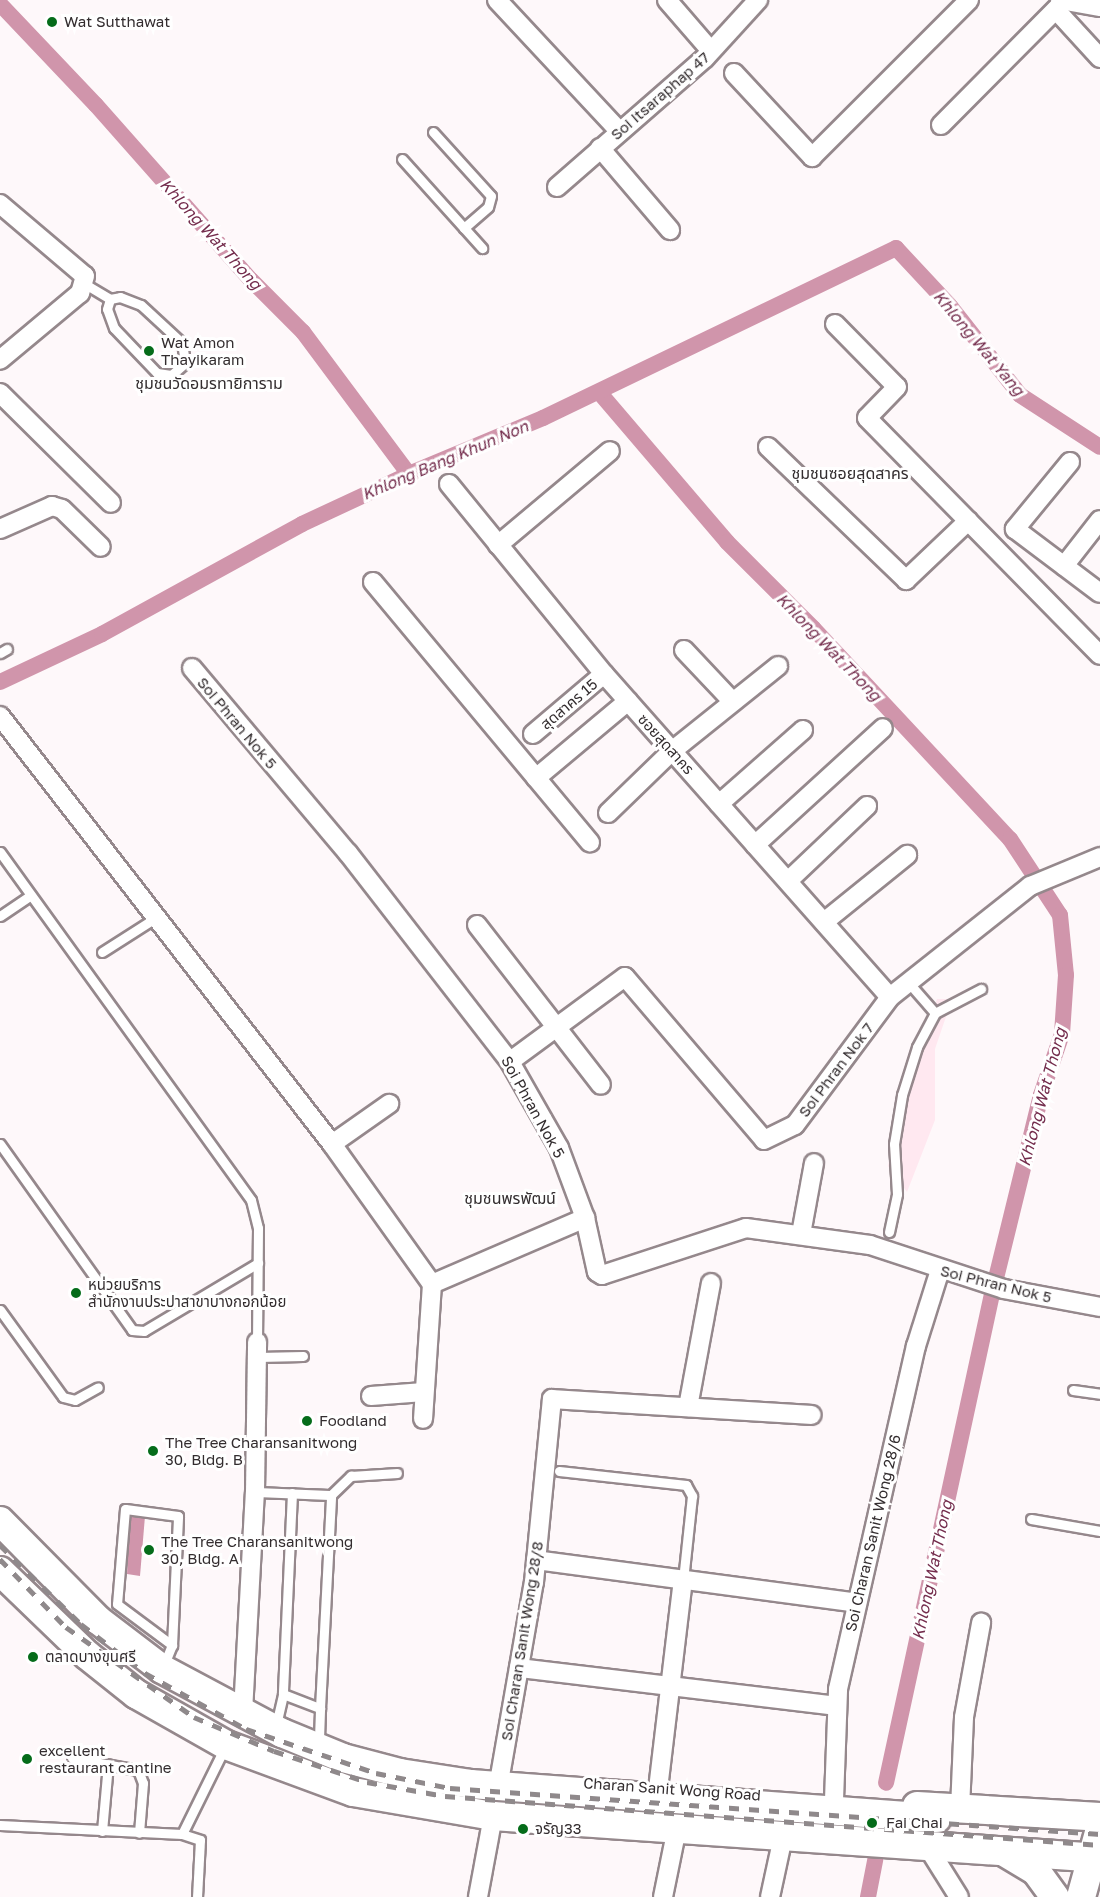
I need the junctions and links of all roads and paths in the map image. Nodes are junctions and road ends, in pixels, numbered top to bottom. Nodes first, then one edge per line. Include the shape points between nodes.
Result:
1 (497, 0) edge
2 (667, 0) edge
3 (758, 0) edge
4 (969, 0) edge
5 (1061, 3) edge
6 (1100, 7) edge
7 (711, 51) junction
8 (1100, 58) edge
9 (734, 73) dead end
10 (941, 124) dead end
11 (433, 132) dead end
12 (620, 132) junction
13 (600, 148) junction
14 (402, 159) dead end
15 (557, 187) dead end
16 (0, 204) edge
17 (464, 228) junction
18 (670, 230) dead end
19 (482, 249) dead end
20 (85, 284) junction
21 (110, 299) junction
22 (835, 324) dead end
23 (4, 348) edge
24 (0, 393) edge
25 (768, 447) dead end
26 (610, 451) dead end
27 (1070, 462) dead end
28 (449, 484) dead end
29 (111, 503) dead end
30 (1100, 520) edge
31 (968, 521) junction
32 (0, 529) edge
33 (498, 545) junction
34 (101, 547) dead end
35 (1064, 566) junction
36 (373, 582) dead end
37 (1100, 593) edge
38 (684, 650) dead end
39 (1100, 655) edge
40 (778, 666) dead end
41 (192, 668) dead end
42 (604, 674) junction
43 (628, 701) junction
44 (733, 702) junction
45 (0, 716) edge
46 (883, 728) dead end
47 (803, 730) dead end
48 (533, 734) dead end
49 (672, 751) junction
50 (536, 778) junction
51 (719, 804) junction
52 (867, 806) dead end
53 (608, 813) dead end
54 (590, 842) dead end
55 (756, 844) junction
56 (0, 852) edge
57 (907, 855) dead end
58 (1100, 857) edge
59 (788, 881) junction
60 (31, 895) junction
61 (0, 916) edge
62 (157, 917) junction
63 (824, 922) junction
64 (477, 925) dead end
65 (102, 952) dead end
66 (908, 982) junction
67 (981, 989) dead end
68 (890, 997) junction
69 (934, 1013) junction
70 (557, 1027) junction
71 (516, 1057) dead end
72 (601, 1085) dead end
73 (389, 1104) dead end
74 (0, 1144) edge
75 (332, 1144) junction
76 (814, 1163) dead end
77 (585, 1218) junction
78 (889, 1232) dead end
79 (801, 1234) junction
80 (258, 1263) junction
81 (940, 1270) junction
82 (711, 1283) dead end
83 (432, 1284) junction
84 (1100, 1307) edge
85 (0, 1310) edge
86 (258, 1350) junction
87 (303, 1356) dead end
88 (98, 1387) dead end
89 (1073, 1390) dead end
90 (424, 1392) junction
91 (1100, 1394) edge
92 (371, 1396) dead end
93 (688, 1407) junction
94 (812, 1415) dead end
95 (423, 1419) dead end
96 (559, 1471) dead end
97 (397, 1473) dead end
98 (255, 1492) junction
99 (292, 1494) junction
100 (331, 1495) junction
101 (1031, 1520) dead end
102 (0, 1521) edge
103 (1100, 1531) edge
104 (536, 1560) junction
105 (0, 1571) edge
106 (683, 1580) junction
107 (857, 1603) junction
108 (981, 1623) dead end
109 (167, 1657) junction
110 (519, 1668) junction
111 (669, 1686) junction
112 (283, 1694) junction
113 (837, 1706) junction
114 (320, 1708) junction
115 (257, 1718) junction
116 (319, 1739) junction
117 (226, 1745) junction
118 (72, 1758) dead end
119 (257, 1758) junction
120 (108, 1764) junction
121 (500, 1776) junction
122 (658, 1789) junction
123 (834, 1800) junction
124 (493, 1816) junction
125 (1100, 1817) edge
126 (947, 1824) junction
127 (0, 1825) edge
128 (677, 1828) junction
129 (1100, 1829) edge
130 (102, 1831) junction
131 (139, 1833) junction
132 (182, 1834) junction
133 (783, 1837) junction
134 (973, 1849) junction
135 (1003, 1852) junction
136 (1096, 1857) edge
137 (197, 1897) edge
138 (478, 1897) edge
139 (484, 1897) edge
140 (663, 1897) edge
141 (770, 1897) edge
142 (959, 1897) edge
143 (1054, 1897) edge
144 (1082, 1897) edge

1 - 12 street
2 - 7 street
3 - 7 street, Soi Itsaraphap 47
4 - 9 street via 812,157
5 - 6 street
5 - 8 street
5 - 10 street
7 - 12 street, Soi Itsaraphap 47
11 - 17 lane via 491,196 488,207
12 - 13 street, Soi Itsaraphap 47
13 - 15 street, Soi Itsaraphap 47
13 - 18 street
14 - 17 lane
16 - 20 street via 79,267 86,276
17 - 19 lane
20 - 21 lane
20 - 23 street via 80,293
21 - 21 lane via 120,297 141,305 182,343 185,363 171,375 157,373 114,328 107,309
22 - 31 street via 897,387 867,418
24 - 29 street
25 - 31 street via 906,580
26 - 33 street
27 - 35 street via 1015,529
28 - 33 street, ซอยสุดสาคร
30 - 35 street
31 - 39 street
32 - 34 street via 52,506 62,509
33 - 42 street, ซอยสุดสาคร
35 - 37 street
36 - 50 street
38 - 44 street
40 - 44 street
41 - 77 street, Soi Phran Nok 5 via 348,853 510,1062 559,1148
42 - 43 street, ซอยสุดสาคร
42 - 48 street, สุดสาคร 15
43 - 49 street, ซอยสุดสาคร
43 - 50 street
44 - 49 street
45 - 62 street
46 - 55 street
47 - 51 street
49 - 51 street, ซอยสุดสาคร
49 - 53 street
50 - 54 street
51 - 55 street, ซอยสุดสาคร
52 - 59 street
55 - 59 street, ซอยสุดสาคร
56 - 60 lane
57 - 63 street
58 - 66 street, Soi Phran Nok 7 via 1030,886
59 - 63 street, ซอยสุดสาคร via 814,902
60 - 61 lane
60 - 80 lane via 251,1200 258,1228
62 - 65 lane
62 - 75 street
63 - 68 street, ซอยสุดสาคร
64 - 70 street
66 - 68 street, Soi Phran Nok 7
66 - 69 lane
67 - 69 lane
68 - 70 street, Soi Phran Nok 7 via 795,1125 764,1140 629,979 621,978
69 - 78 lane via 917,1047 902,1095 894,1144 896,1204
70 - 71 street, Soi Phran Nok 7
70 - 72 street
73 - 75 street
74 - 80 lane via 132,1330 144,1331
75 - 83 street
76 - 79 street
77 - 79 street, Soi Phran Nok 5 via 595,1266 602,1275 746,1228
77 - 83 street
79 - 81 street, Soi Phran Nok 5 via 870,1245
80 - 86 lane
81 - 84 street, Soi Phran Nok 5 via 1004,1289
81 - 107 street, Soi Charan Sanit Wong 28/6 via 916,1346
82 - 93 street
83 - 90 street
85 - 88 lane via 63,1397 75,1400
86 - 87 lane
86 - 98 street
89 - 91 lane
90 - 92 street
90 - 95 street
93 - 94 street
93 - 104 street, Soi Charan Sanit Wong 28/8 via 552,1400
96 - 106 lane via 686,1485 692,1496
97 - 100 lane via 351,1476
98 - 99 lane
98 - 115 street
99 - 100 lane
99 - 112 lane
100 - 114 lane
101 - 103 lane
102 - 109 main road, Charan Sanit Wong Road via 90,1612
104 - 106 street
104 - 110 street, Soi Charan Sanit Wong 28/8
105 - 117 main road, Charan Sanit Wong Road via 87,1655 136,1694
106 - 107 street
106 - 111 street
107 - 113 street, Soi Charan Sanit Wong 28/6
108 - 126 street
109 - 109 lane via 178,1516 125,1509 116,1602
109 - 115 main road, Charan Sanit Wong Road
110 - 111 street
110 - 121 street, Soi Charan Sanit Wong 28/8
111 - 113 street
111 - 122 street
112 - 114 lane
112 - 115 lane
113 - 123 street, Soi Charan Sanit Wong 28/6
114 - 116 lane
115 - 116 main road, Charan Sanit Wong Road
115 - 126 main road, Charan Sanit Wong Road via 282,1734 343,1758 434,1779
116 - 121 main road, Charan Sanit Wong Road via 430,1767
117 - 119 main road, Charan Sanit Wong Road
117 - 132 lane
118 - 120 lane
119 - 124 main road, Charan Sanit Wong Road via 353,1792
119 - 126 main road, Charan Sanit Wong Road via 378,1790 424,1797
120 - 130 lane
120 - 131 lane via 129,1767 142,1776
121 - 122 main road, Charan Sanit Wong Road
122 - 123 main road, Charan Sanit Wong Road
123 - 126 main road, Charan Sanit Wong Road
124 - 128 main road, Charan Sanit Wong Road
124 - 138 street
125 - 126 main road, Charan Sanit Wong Road
126 - 133 main road, Charan Sanit Wong Road
126 - 134 main road, Charan Sanit Wong Road
126 - 134 main road via 987,1818 986,1840
126 - 142 street
127 - 130 lane
128 - 133 main road, Charan Sanit Wong Road
128 - 140 street
129 - 136 main road
130 - 131 lane
131 - 132 lane
132 - 137 lane via 200,1840
133 - 141 street
134 - 135 main road, Charan Sanit Wong Road
135 - 136 main road, Charan Sanit Wong Road
135 - 143 main road via 1035,1872
136 - 144 main road
138 - 139 street

